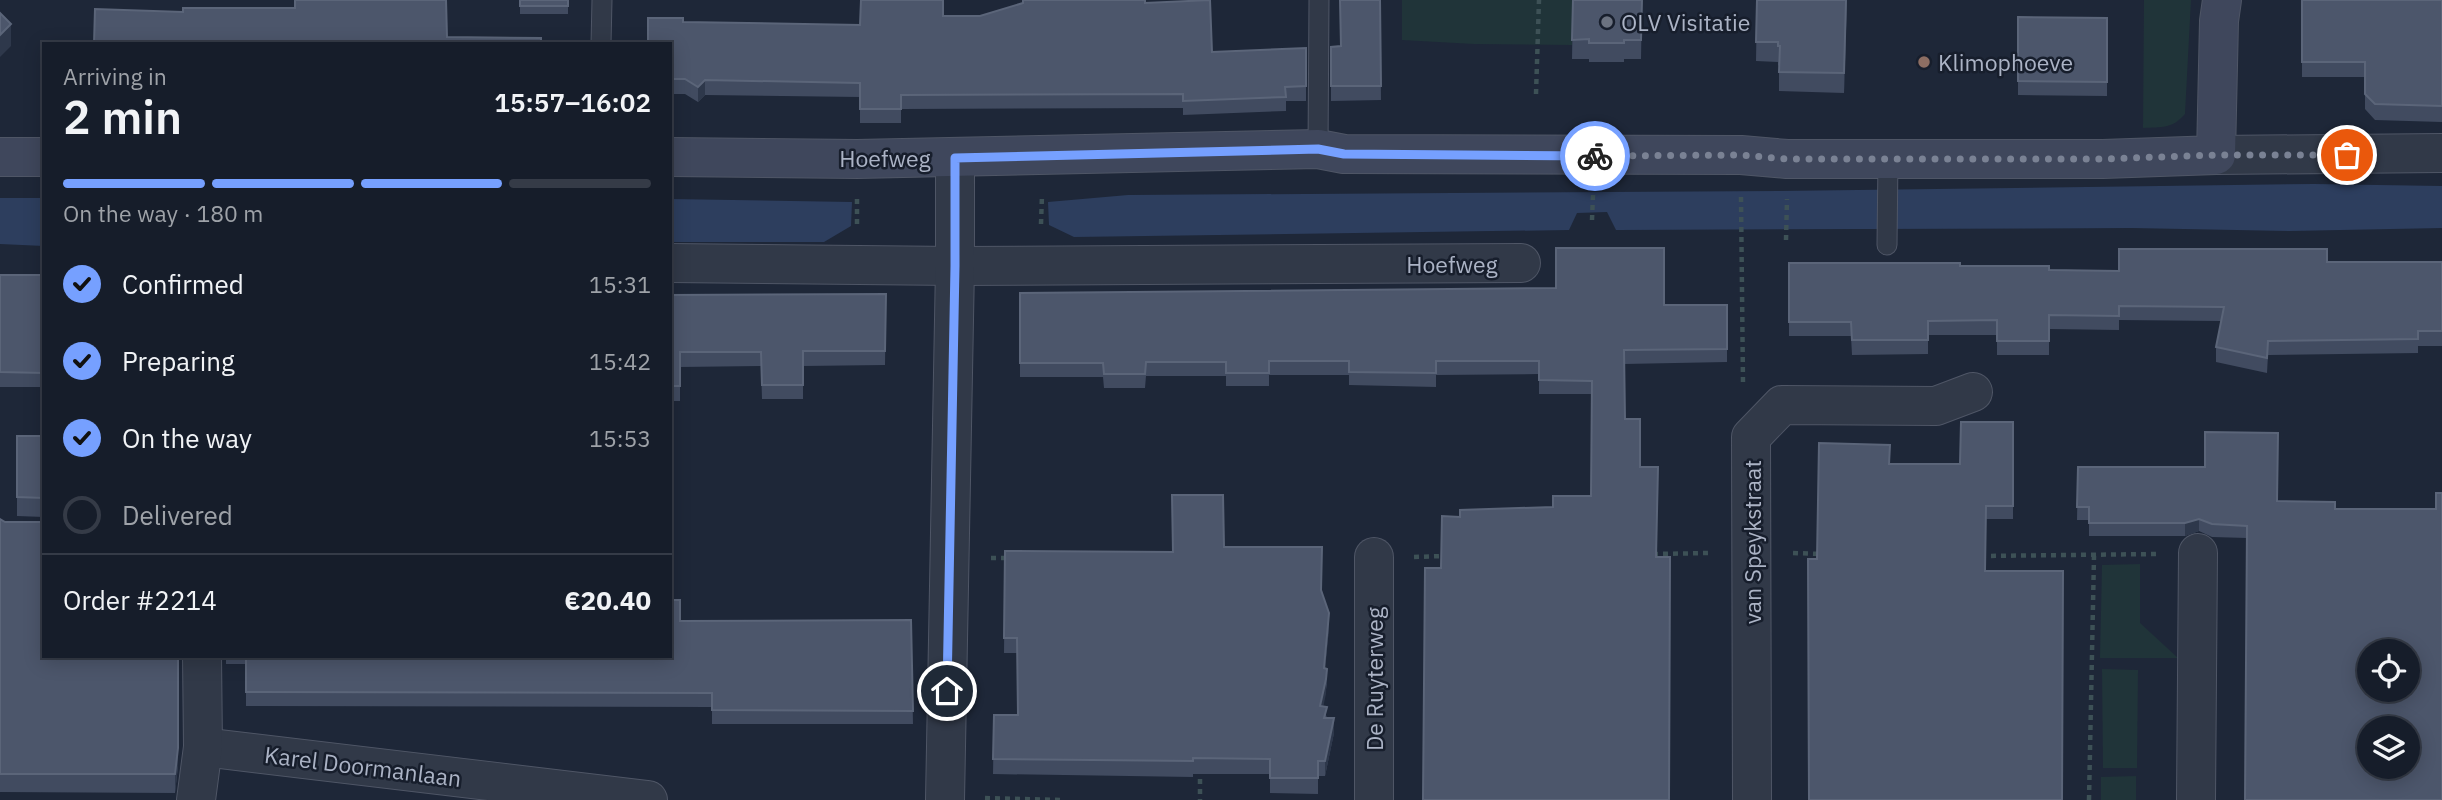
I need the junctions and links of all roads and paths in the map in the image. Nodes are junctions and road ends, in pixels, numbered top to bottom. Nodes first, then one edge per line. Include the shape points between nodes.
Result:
1 (602, 0) edge
2 (1319, 0) edge
3 (1539, 0) edge
4 (2222, 0) edge
5 (601, 42) edge
6 (1536, 94) dead end
7 (1318, 149) junction
8 (2442, 153) edge
9 (1042, 155) junction
10 (2216, 155) junction
11 (0, 157) edge
12 (42, 157) edge
13 (672, 157) edge
14 (955, 158) junction
15 (857, 159) junction
16 (1888, 168) junction
17 (1741, 187) dead end
18 (1787, 190) dead end
19 (1786, 240) dead end
20 (1887, 245) dead end
21 (672, 264) edge
22 (857, 264) junction
23 (1041, 264) junction
24 (1521, 264) dead end
25 (955, 266) junction
26 (1973, 392) dead end
27 (1744, 395) dead end
28 (1752, 552) junction
29 (2199, 553) joint
30 (1640, 554) edge
31 (1835, 554) edge
32 (2094, 555) junction
33 (1974, 556) edge
34 (1374, 557) dead end
35 (202, 658) edge
36 (203, 747) junction
37 (1200, 760) edge
38 (945, 799) edge
39 (196, 800) edge
40 (648, 800) edge
41 (1060, 800) edge
42 (1200, 800) edge
43 (1374, 800) edge
44 (1752, 800) edge
45 (2089, 800) edge
46 (2196, 800) edge

1 - 5 lane
2 - 7 lane
3 - 6 path
4 - 10 street
7 - 9 street, Hoefweg
7 - 16 street, Hoefweg via 1344,154 1741,155
8 - 10 street, Hoefweg
9 - 14 street, Hoefweg
9 - 23 path
10 - 16 street, Hoefweg
11 - 12 street
13 - 15 street, Hoefweg
14 - 15 street, Hoefweg
14 - 25 street
15 - 22 path
16 - 20 lane
17 - 27 path
18 - 19 path
21 - 22 street, Hoefweg
22 - 25 street, Hoefweg
23 - 24 street, Hoefweg
23 - 25 street, Hoefweg
25 - 38 street
26 - 28 street, van Speykstraat via 1936,406 1782,405 1751,437
28 - 30 path
28 - 31 path
28 - 44 street, van Speykstraat
29 - 32 path
29 - 46 street
32 - 33 path
32 - 45 path
34 - 43 street, De Ruyterweg
35 - 36 street
36 - 39 street
36 - 40 street, Karel Doormanlaan
37 - 42 path
38 - 41 path

